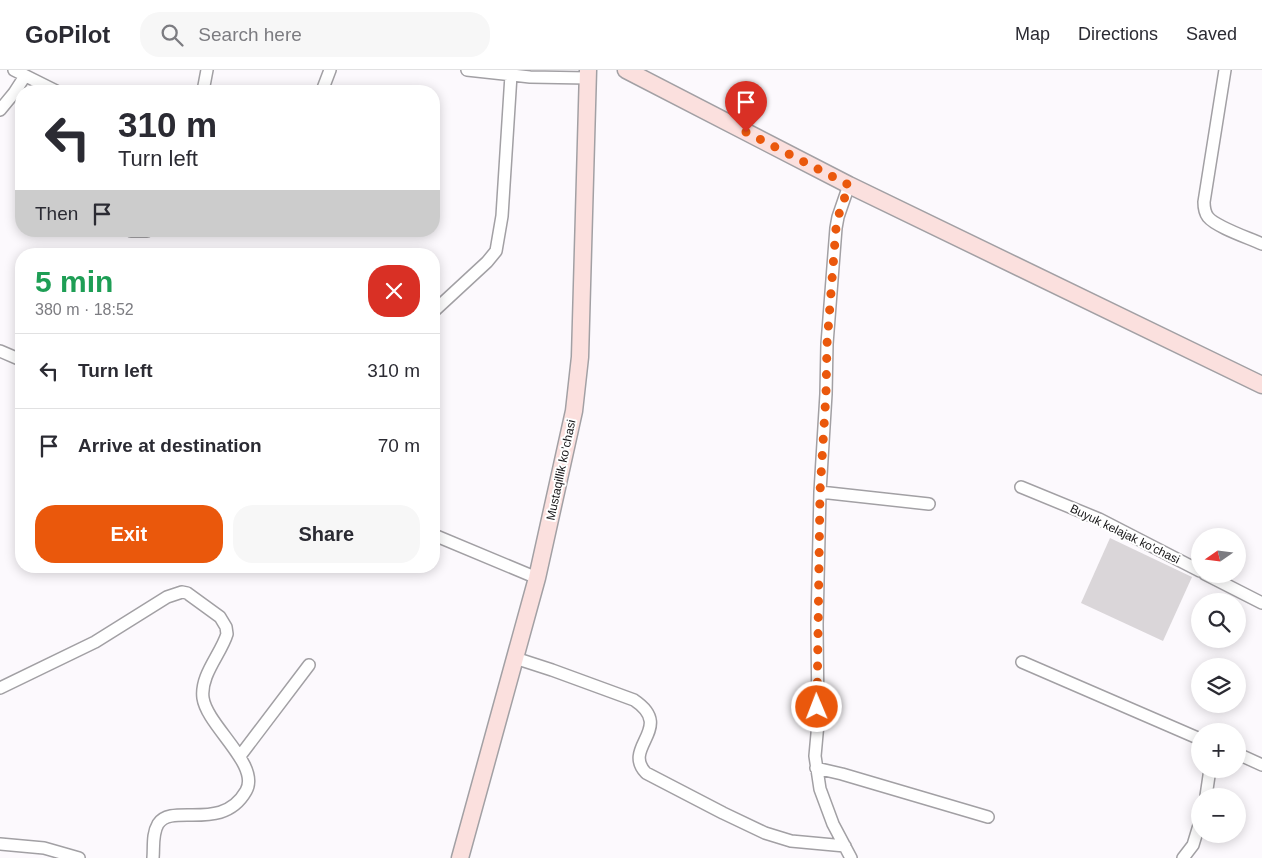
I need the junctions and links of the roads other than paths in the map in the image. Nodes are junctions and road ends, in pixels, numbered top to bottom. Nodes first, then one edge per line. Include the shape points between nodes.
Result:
1 (14, 70) edge
2 (207, 70) edge
3 (330, 70) edge
4 (467, 70) edge
5 (626, 70) edge
6 (1225, 70) edge
7 (589, 72) edge
8 (512, 75) junction
9 (25, 76) junction
10 (19, 85) edge
11 (44, 85) edge
12 (204, 85) edge
13 (324, 85) edge
14 (15, 91) edge
15 (0, 110) edge
16 (849, 185) junction
17 (1262, 244) edge
18 (440, 305) edge
19 (0, 351) edge
20 (15, 357) edge
21 (1262, 385) edge
22 (1021, 487) dead end
23 (820, 492) junction
24 (929, 504) dead end
25 (440, 538) edge
26 (1191, 566) edge
27 (537, 578) junction
28 (1223, 583) edge
29 (1262, 603) edge
30 (515, 658) junction
31 (1022, 662) dead end
32 (309, 665) dead end
33 (0, 688) edge
34 (1191, 735) edge
35 (240, 756) junction
36 (1246, 758) edge
37 (1262, 765) edge
38 (816, 768) junction
39 (988, 817) dead end
40 (1194, 843) edge
41 (0, 844) edge
42 (846, 846) junction
43 (79, 858) edge
44 (153, 858) edge
45 (460, 858) edge
46 (851, 858) edge
47 (1183, 858) edge

1 - 9 street
2 - 12 street
3 - 13 street
4 - 8 street
5 - 16 main road
6 - 17 street via 1204,208 1213,222
7 - 8 street
7 - 27 main road, Mustaqillik ko’chasi via 580,357 574,411
8 - 18 street via 502,216 496,251
9 - 10 street
9 - 11 street
14 - 15 street
16 - 21 main road
16 - 23 street via 836,228
19 - 20 street
22 - 26 street, Buyuk kelajak ko'chasi via 1098,519
23 - 24 street
23 - 38 street
25 - 27 street
27 - 30 main road, Mustaqillik ko’chasi
28 - 29 street
30 - 42 street via 634,700 644,707 651,724 639,762 646,773 765,833 791,841
30 - 45 main road, Mustaqillik ko’chasi
31 - 34 street
32 - 35 street
33 - 35 street via 94,642 167,597 188,593 220,617 226,627 228,634 203,686 203,697 215,725
35 - 44 street via 248,772 246,791 224,812 160,821 155,831
36 - 37 street
38 - 39 street
38 - 42 street via 833,824
40 - 47 street
41 - 43 street via 44,848
42 - 46 street

